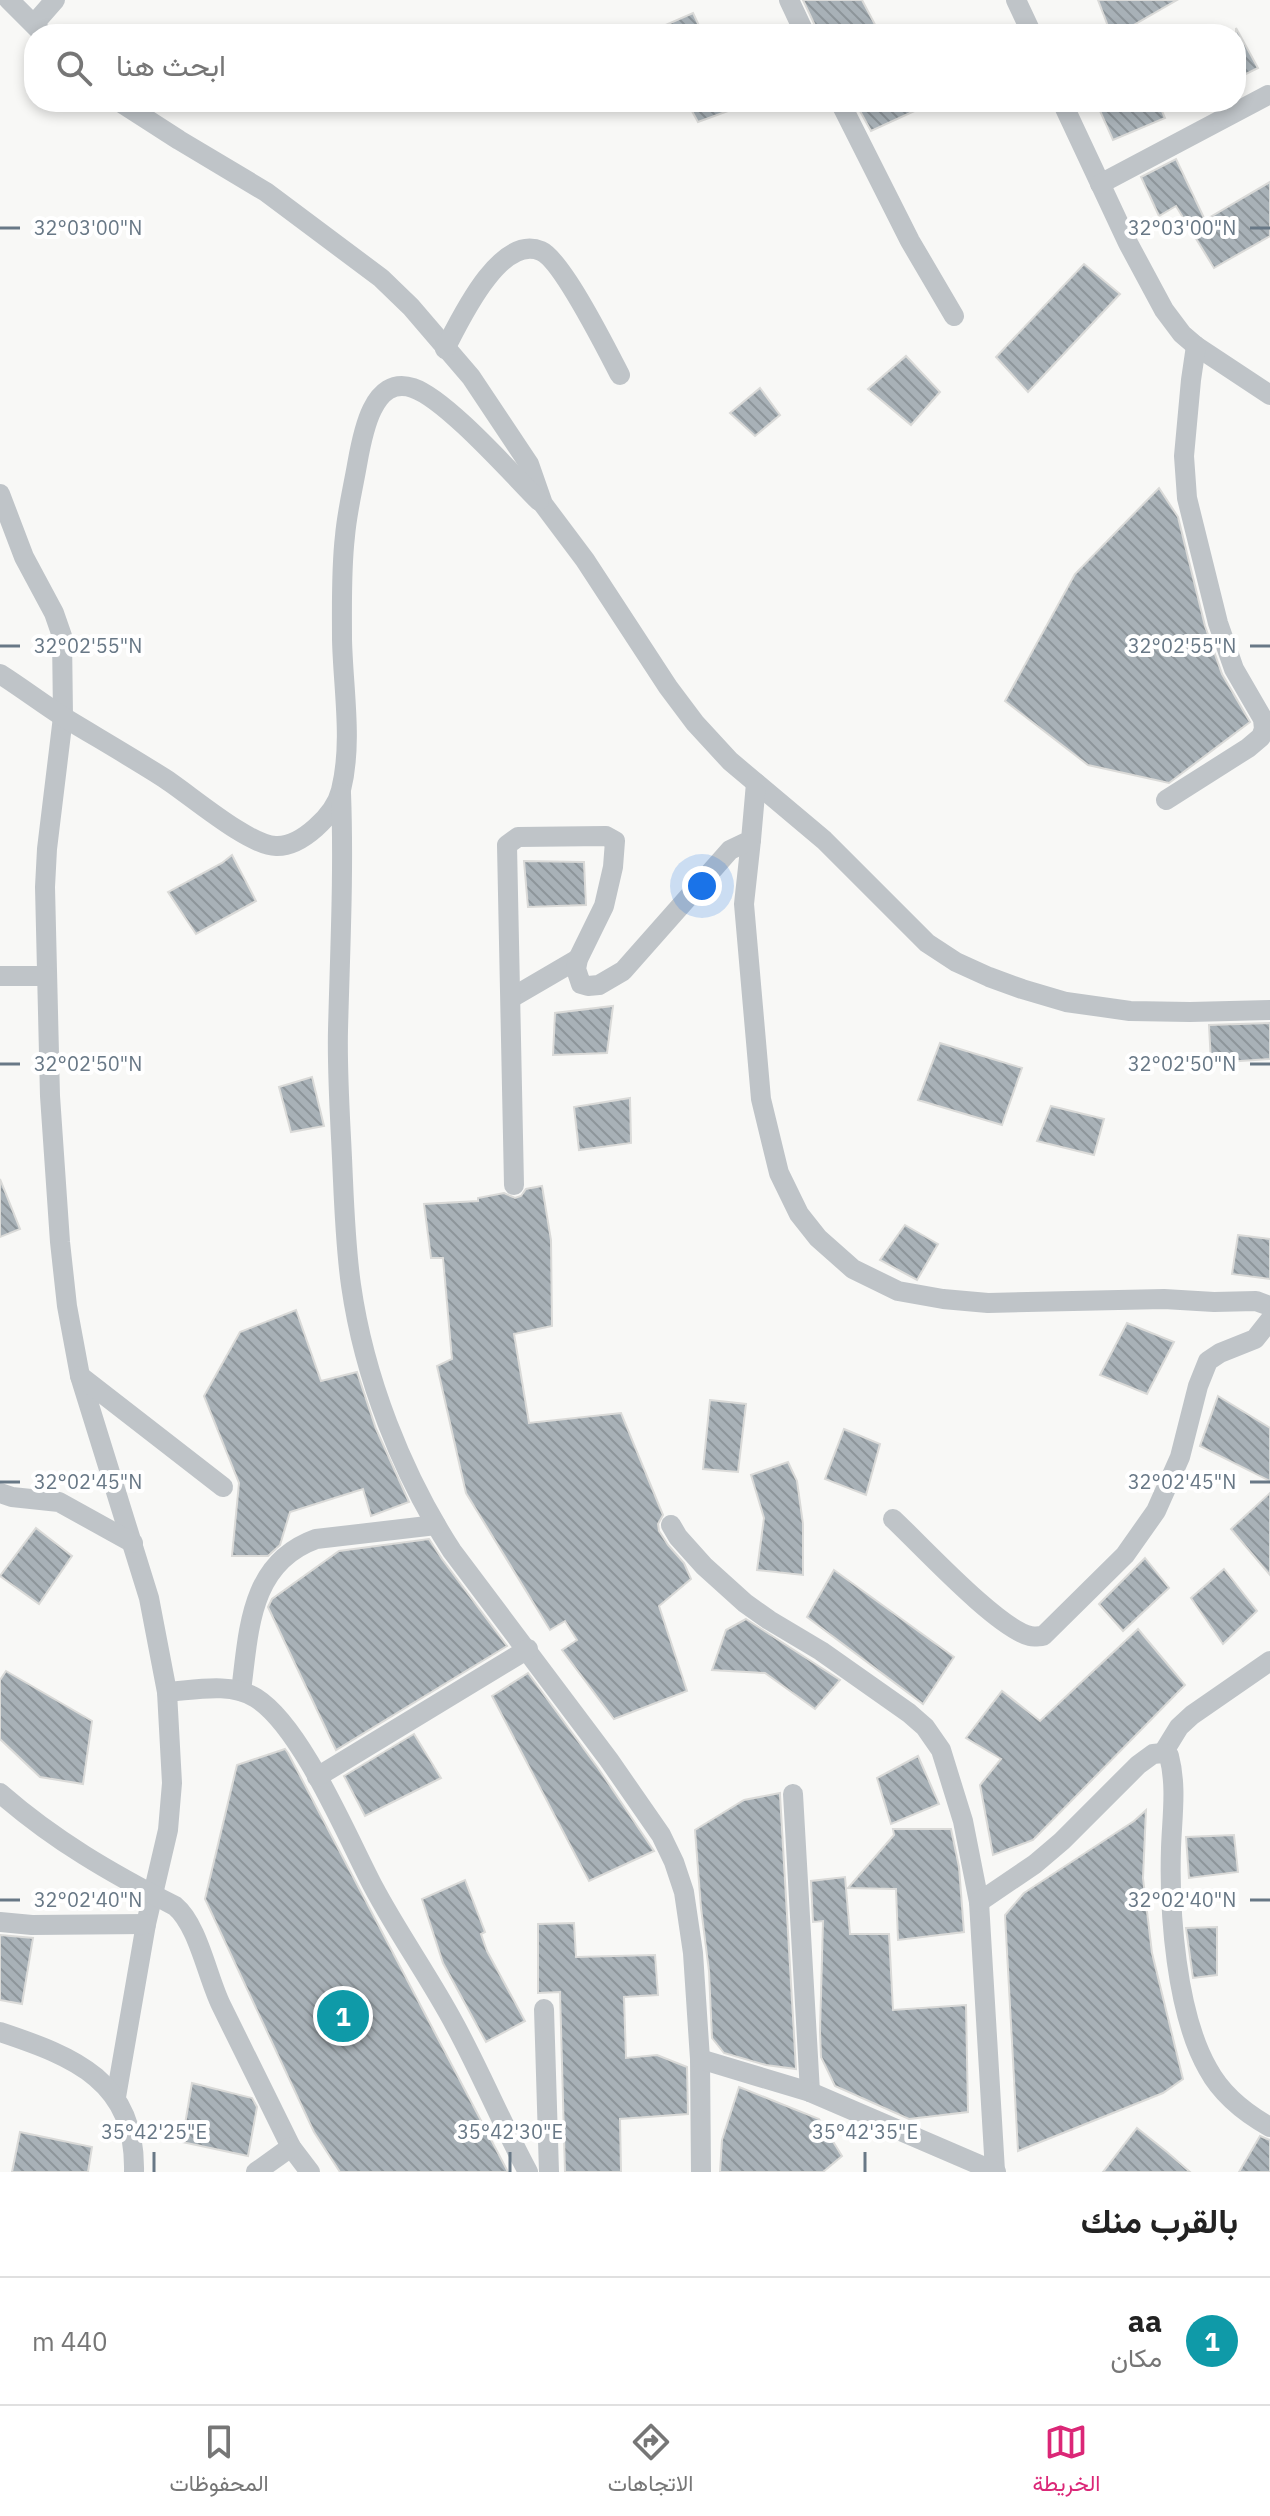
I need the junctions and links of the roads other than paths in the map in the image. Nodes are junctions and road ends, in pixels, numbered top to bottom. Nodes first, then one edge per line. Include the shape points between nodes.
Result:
1 (9, 0) edge
2 (55, 0) edge
3 (789, 0) edge
4 (1016, 0) edge
5 (33, 24) edge
6 (41, 24) edge
7 (800, 24) edge
8 (1027, 24) edge
9 (1268, 95) edge
10 (1246, 107) edge
11 (136, 112) edge
12 (845, 112) edge
13 (1067, 112) edge
14 (1236, 112) edge
15 (1100, 184) junction
16 (954, 316) dead end
17 (1196, 346) junction
18 (445, 349) junction
19 (620, 375) dead end
20 (1270, 395) edge
21 (0, 494) edge
22 (543, 504) junction
23 (0, 674) edge
24 (63, 717) junction
25 (756, 783) junction
26 (341, 793) junction
27 (1166, 800) dead end
28 (751, 840) junction
29 (578, 959) junction
30 (0, 976) edge
31 (46, 976) junction
32 (511, 998) junction
33 (1270, 1010) edge
34 (514, 1185) dead end
35 (1270, 1306) edge
36 (1270, 1320) edge
37 (80, 1376) junction
38 (223, 1487) dead end
39 (0, 1493) edge
40 (893, 1519) dead end
41 (436, 1525) junction
42 (671, 1525) dead end
43 (133, 1543) junction
44 (528, 1649) junction
45 (1270, 1661) edge
46 (241, 1691) junction
47 (167, 1692) junction
48 (1163, 1753) junction
49 (317, 1777) junction
50 (0, 1793) edge
51 (793, 1794) dead end
52 (153, 1895) junction
53 (979, 1902) junction
54 (0, 1922) edge
55 (146, 1924) junction
56 (544, 2009) dead end
57 (0, 2032) edge
58 (700, 2059) junction
59 (810, 2092) junction
60 (116, 2097) junction
61 (1270, 2127) edge
62 (291, 2147) junction
63 (134, 2172) edge
64 (256, 2172) edge
65 (310, 2172) edge
66 (528, 2172) edge
67 (549, 2172) edge
68 (701, 2172) edge
69 (995, 2172) edge

1 - 5 street
2 - 6 street
3 - 7 street
4 - 8 street
9 - 10 street
11 - 18 street via 266,192 346,251 397,293
12 - 16 street
13 - 15 street
14 - 15 street
15 - 17 street via 1164,310
17 - 20 street
17 - 27 street via 1184,456 1187,498 1218,623 1264,729 1248,748
18 - 19 street via 489,276 512,254 531,249 548,255 559,267
18 - 22 street via 471,377 529,464
21 - 24 street via 59,626
22 - 25 street via 695,723
22 - 26 street via 423,392 395,387 375,403 362,437 344,540
23 - 24 street
24 - 26 street via 272,847 307,835
24 - 31 street via 47,849
25 - 28 street
25 - 33 street via 824,840 927,943 989,977 1101,1008
26 - 41 street via 338,1072 351,1288 372,1376 406,1467
28 - 29 street via 725,854 611,980 581,984
28 - 35 street via 744,904 761,1099 779,1173 818,1238 853,1269 898,1291 943,1299 1164,1299 1256,1301
29 - 32 street
29 - 32 street via 604,906 615,841 606,836 513,839 506,854
30 - 31 street
31 - 37 street via 60,1242
32 - 34 street
36 - 40 street via 1255,1339 1208,1361 1180,1457 1156,1511 1125,1555 1043,1636 1019,1631 984,1606
37 - 38 street
37 - 43 street
39 - 43 street via 59,1502
41 - 44 street
41 - 46 street via 316,1539 286,1553 256,1602
42 - 53 street via 704,1566 745,1603 925,1727 947,1765
43 - 47 street
44 - 49 street
44 - 58 street via 661,1835 674,1862 693,1953
45 - 48 street via 1192,1715
46 - 47 street
46 - 49 street via 275,1713
47 - 52 street via 171,1794
48 - 53 street via 1138,1765 1062,1841
48 - 61 street via 1172,1770 1174,1916 1187,2015 1213,2077 1242,2110
49 - 66 street via 376,1892 455,2024
50 - 52 street via 105,1870
51 - 59 street
52 - 55 street
52 - 62 street via 175,1906 192,1927 211,1985
53 - 69 street
54 - 55 street
55 - 60 street
56 - 67 street
57 - 60 street via 62,2056
58 - 59 street
58 - 68 street
59 - 69 street
60 - 63 street via 127,2117
62 - 64 street
62 - 65 street

